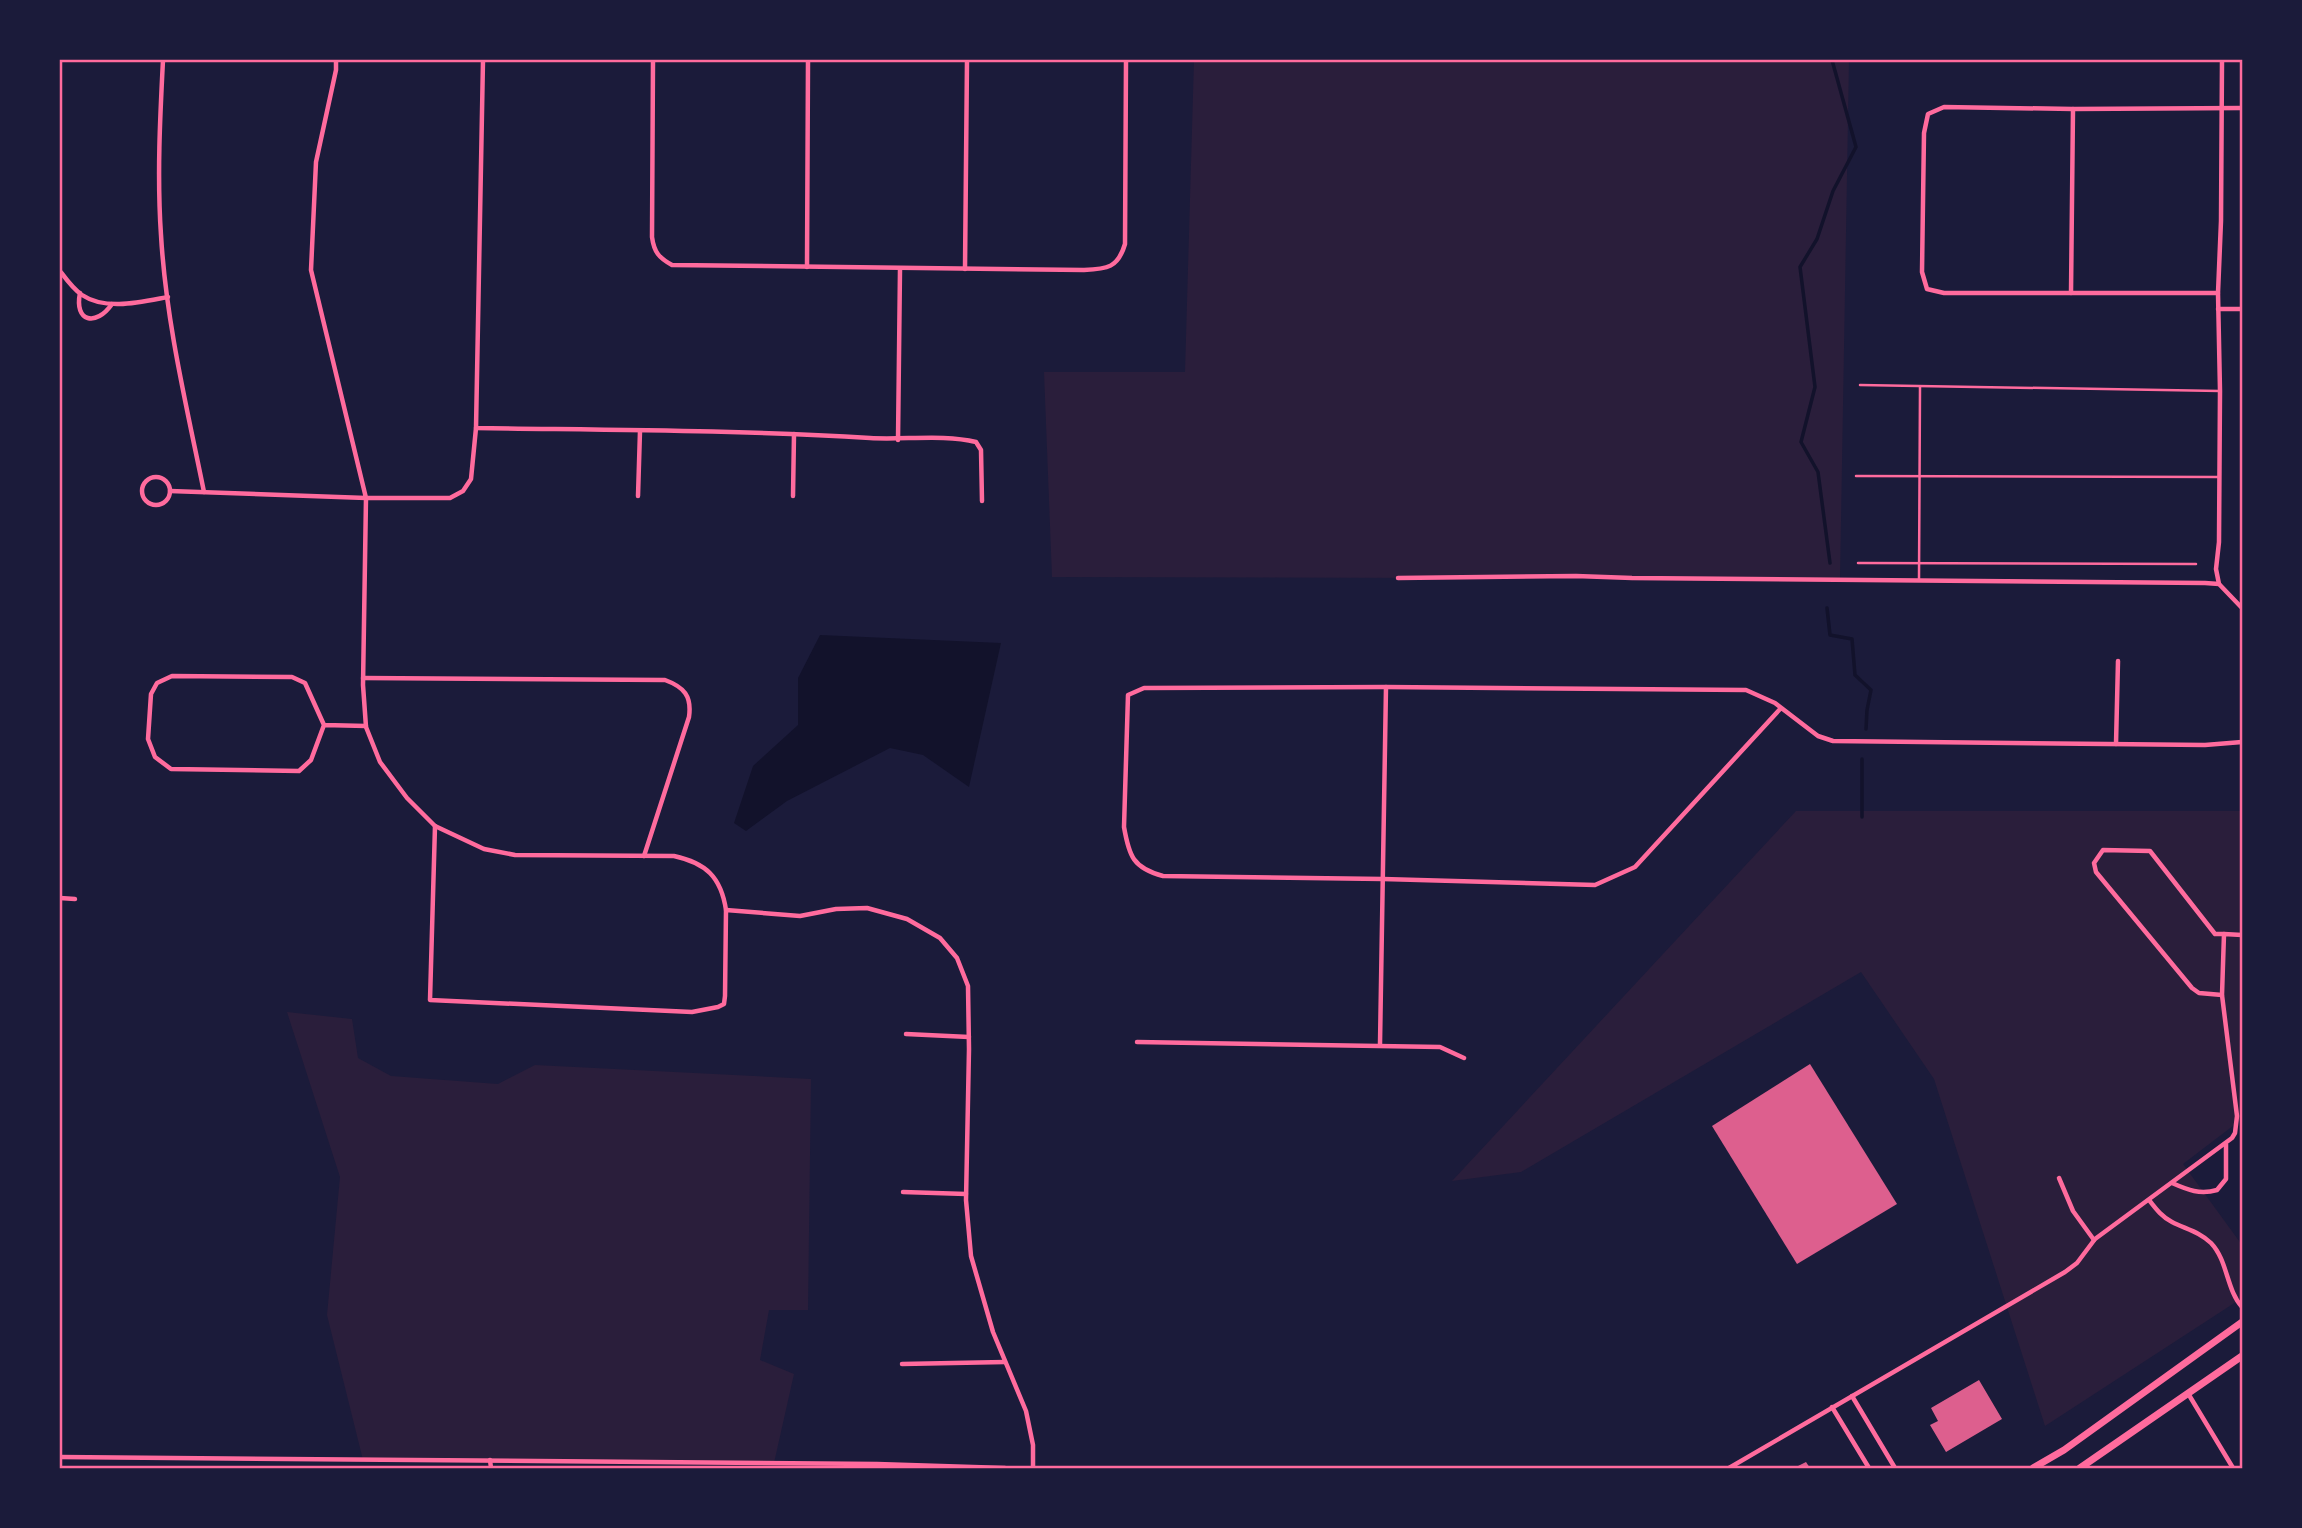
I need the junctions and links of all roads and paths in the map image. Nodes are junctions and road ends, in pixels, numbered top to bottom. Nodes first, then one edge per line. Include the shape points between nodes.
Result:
1 (163, 60) edge
2 (336, 60) edge
3 (483, 60) edge
4 (653, 60) edge
5 (808, 60) edge
6 (967, 60) edge
7 (1126, 60) edge
8 (2222, 60) edge
9 (2223, 108) junction
10 (2242, 108) edge
11 (2073, 109) junction
12 (807, 267) junction
13 (900, 269) junction
14 (965, 269) junction
15 (60, 271) edge
16 (79, 293) junction
17 (2071, 293) junction
18 (2218, 293) junction
19 (168, 297) junction
20 (112, 304) junction
21 (2218, 309) junction
22 (2242, 309) edge
23 (1860, 385) dead end
24 (1920, 386) junction
25 (2220, 391) junction
26 (476, 428) junction
27 (640, 431) junction
28 (794, 434) junction
29 (898, 440) junction
30 (1919, 475) junction
31 (1856, 476) dead end
32 (2219, 477) junction
33 (170, 491) junction
34 (204, 492) junction
35 (638, 496) dead end
36 (793, 496) dead end
37 (366, 498) junction
38 (982, 501) dead end
39 (1858, 563) dead end
40 (1918, 563) junction
41 (2196, 564) dead end
42 (1398, 578) dead end
43 (1919, 579) junction
44 (2219, 584) junction
45 (2242, 608) edge
46 (2118, 661) dead end
47 (363, 678) junction
48 (1386, 687) junction
49 (1780, 708) junction
50 (324, 725) junction
51 (366, 726) junction
52 (2242, 742) edge
53 (2116, 744) junction
54 (435, 826) junction
55 (643, 856) junction
56 (1382, 879) junction
57 (60, 898) edge
58 (75, 899) dead end
59 (726, 910) junction
60 (2224, 934) junction
61 (2242, 935) edge
62 (2222, 995) junction
63 (906, 1034) dead end
64 (969, 1037) junction
65 (1138, 1042) dead end
66 (1380, 1044) junction
67 (1464, 1058) dead end
68 (2226, 1143) junction
69 (2059, 1178) dead end
70 (2172, 1183) junction
71 (903, 1192) dead end
72 (966, 1194) junction
73 (2149, 1200) junction
74 (2094, 1240) junction
75 (2242, 1307) edge
76 (2242, 1322) edge
77 (2242, 1356) edge
78 (1005, 1362) junction
79 (902, 1364) dead end
80 (2189, 1395) junction
81 (1852, 1396) junction
82 (1832, 1407) junction
83 (60, 1457) edge
84 (490, 1460) junction
85 (516, 1460) junction
86 (491, 1468) edge
87 (511, 1468) edge
88 (1005, 1468) edge
89 (1033, 1468) edge
90 (1728, 1468) edge
91 (1869, 1468) edge
92 (1895, 1468) edge
93 (2033, 1468) edge
94 (2080, 1468) edge
95 (2233, 1468) edge

1 - 19 street via 160,193
2 - 37 street via 316,162 311,270
3 - 26 street
4 - 12 street via 654,251 672,265
5 - 12 street
6 - 14 street
7 - 14 street via 1125,244 1116,263 1084,270
8 - 9 street
9 - 10 street
9 - 11 street
9 - 18 street
11 - 17 street
11 - 17 street via 1944,107 1927,114 1922,272 1927,289 1944,293
12 - 13 street
13 - 14 street
13 - 29 street
15 - 16 street
16 - 20 street
16 - 20 street via 79,311 90,319 103,316
17 - 18 street
18 - 21 street
19 - 20 street
19 - 34 street
21 - 22 street
21 - 25 street
23 - 24 lane
24 - 25 lane
24 - 30 lane
25 - 32 street
26 - 27 street
26 - 37 street via 471,479 463,491 450,498
27 - 28 street
27 - 35 street
28 - 29 street
28 - 36 street
29 - 38 street via 961,438 976,442 981,450
30 - 31 lane
30 - 32 lane
30 - 40 lane
32 - 44 street
33 - 33 street via 167,500 155,505 144,499 142,490 146,481 159,477
33 - 34 street
34 - 37 street
37 - 47 street
39 - 40 lane
40 - 41 lane
40 - 43 lane
42 - 43 street
43 - 44 street
44 - 45 street
46 - 53 street
47 - 51 street
47 - 55 street via 674,683 688,697 689,717
48 - 49 street via 1746,690
48 - 56 street
48 - 56 street via 1144,688 1128,695 1124,827 1133,858 1146,871 1163,876
49 - 53 street via 1818,736 1833,741
49 - 56 street via 1635,867 1595,885
50 - 50 street via 311,760 299,771 171,769 155,757 148,739 151,694 157,683 173,676 292,677 305,683
50 - 51 street
51 - 54 street via 380,762
52 - 53 street
54 - 55 street via 484,849 515,855
54 - 59 street via 430,1000 692,1012 718,1007 725,996
55 - 59 street via 693,861 718,881
56 - 66 street
57 - 58 street
59 - 64 street via 800,916 867,908 907,919 940,938 957,958 968,986
60 - 61 street
60 - 62 street
60 - 62 street via 2215,934 2150,851 2103,850 2094,863 2096,872 2192,988
62 - 68 street via 2236,1116 2235,1133
63 - 64 street
64 - 72 street
65 - 66 street
66 - 67 street via 1440,1047
68 - 70 street
68 - 70 street via 2226,1180 2217,1190 2201,1193
69 - 74 street via 2073,1211
70 - 73 street
71 - 72 street
72 - 78 street via 971,1256
73 - 74 street
73 - 75 street via 2159,1214 2211,1243
74 - 81 street via 2065,1272
76 - 93 main road
77 - 80 main road
78 - 79 street
78 - 89 street via 1026,1411
80 - 94 main road
80 - 95 street
81 - 82 street
81 - 92 street
82 - 90 street
82 - 91 street
83 - 84 street
84 - 85 street
84 - 86 street
85 - 87 street
85 - 88 street

